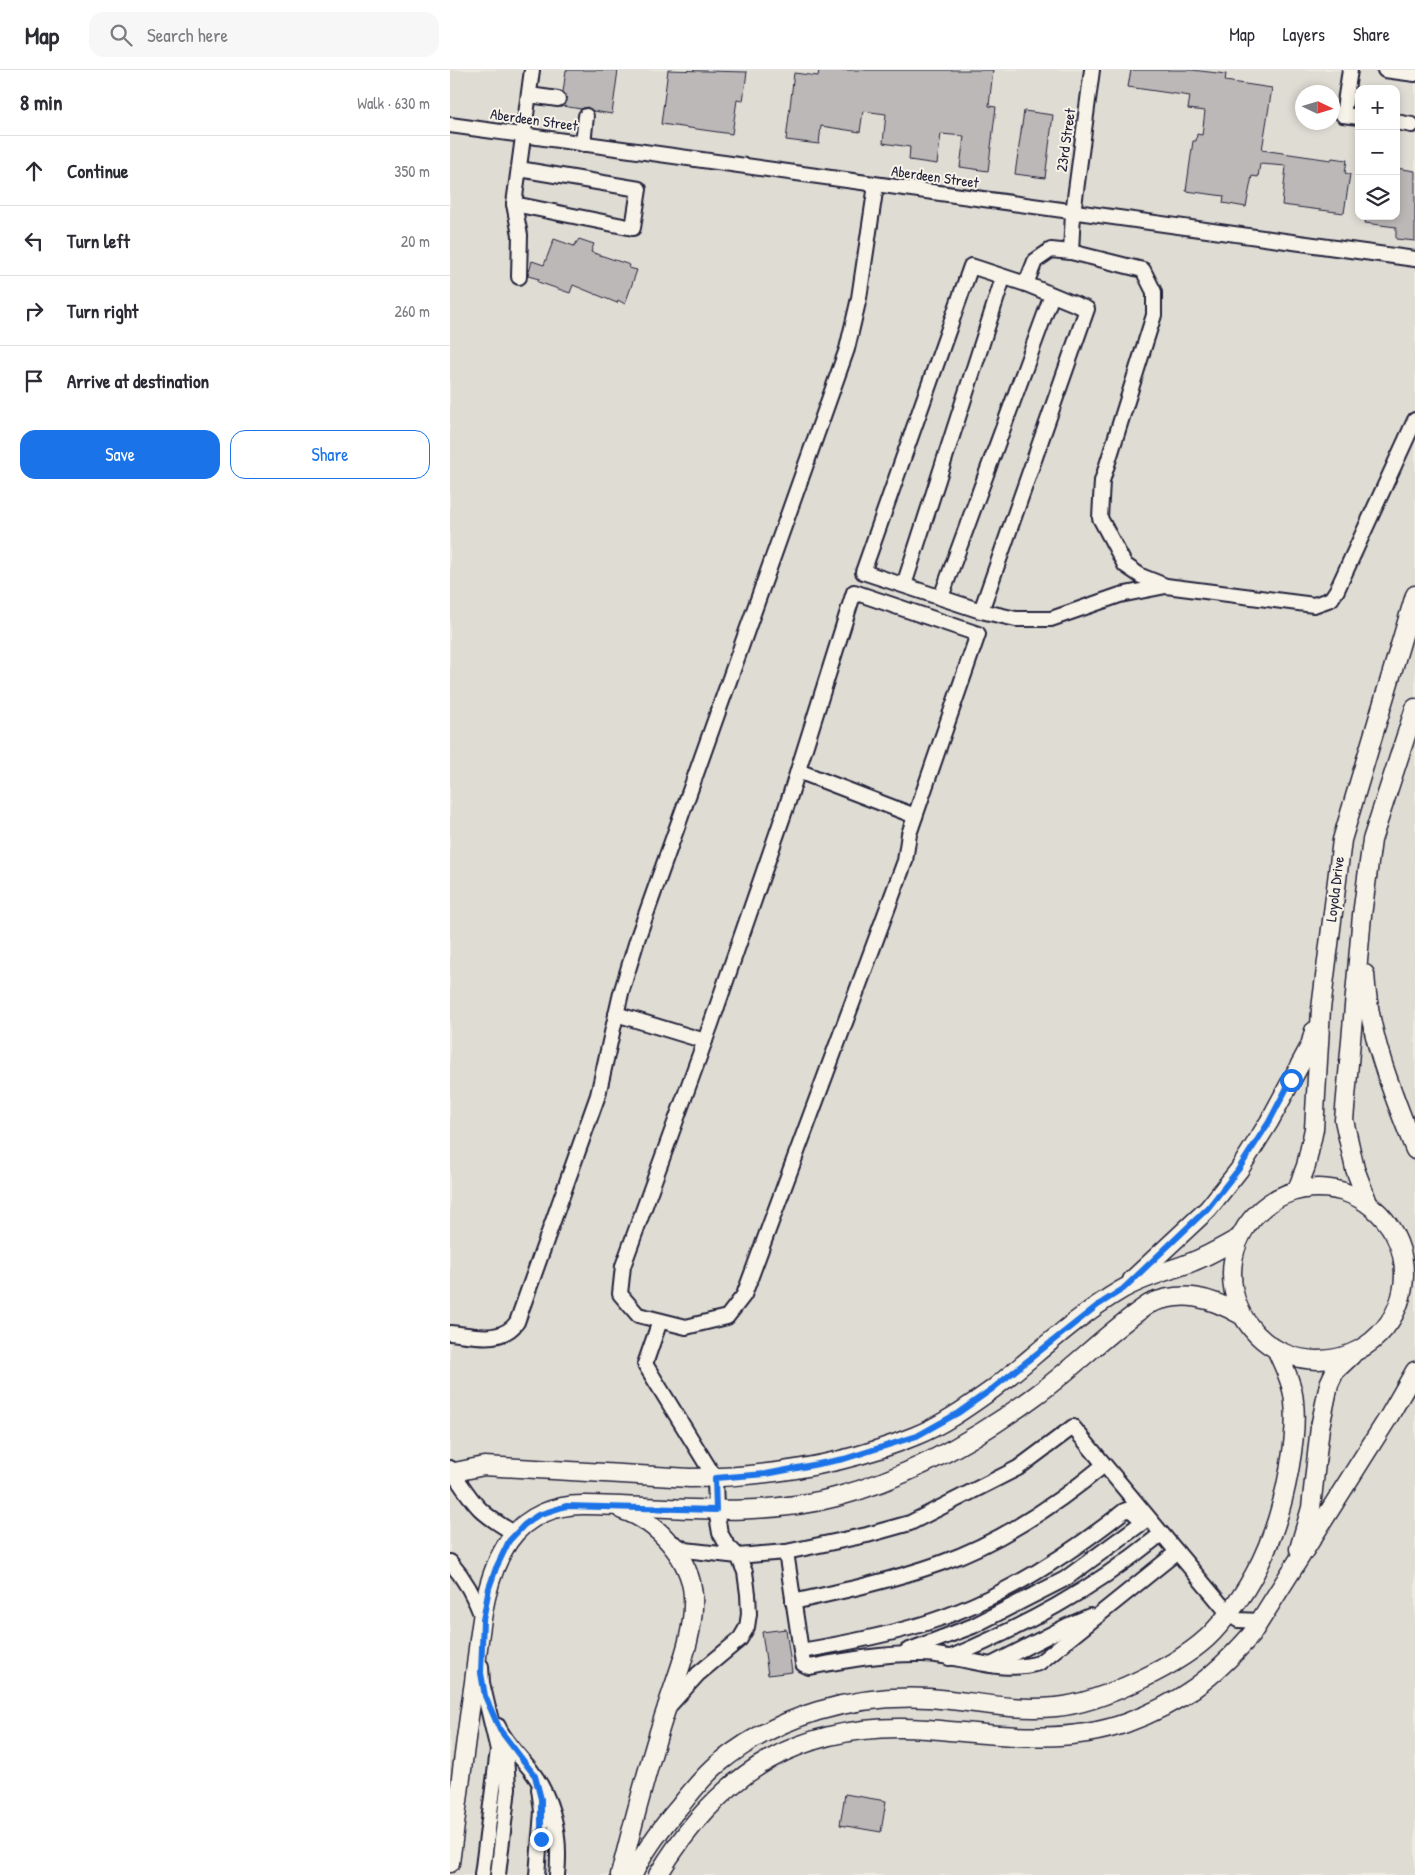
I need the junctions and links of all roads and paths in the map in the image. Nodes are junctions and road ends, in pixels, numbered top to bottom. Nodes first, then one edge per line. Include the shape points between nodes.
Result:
1 (532, 70) edge
2 (1092, 70) edge
3 (1350, 70) edge
4 (1384, 70) edge
5 (1415, 74) edge
6 (529, 96) junction
7 (558, 99) dead end
8 (586, 116) dead end
9 (1355, 116) edge
10 (1400, 123) edge
11 (450, 125) edge
12 (1412, 125) dead end
13 (524, 135) junction
14 (583, 144) junction
15 (519, 169) junction
16 (876, 185) junction
17 (514, 204) junction
18 (1073, 213) junction
19 (1071, 252) junction
20 (1415, 259) edge
21 (519, 277) dead end
22 (1003, 278) junction
23 (1026, 284) junction
24 (1052, 295) junction
25 (1415, 420) edge
26 (904, 585) junction
27 (1166, 586) junction
28 (1415, 596) edge
29 (941, 597) junction
30 (981, 610) junction
31 (1415, 708) edge
32 (798, 771) junction
33 (915, 816) junction
34 (1362, 916) junction
35 (1321, 1009) junction
36 (616, 1014) junction
37 (705, 1042) junction
38 (1415, 1150) edge
39 (1297, 1190) junction
40 (1368, 1203) junction
41 (1239, 1238) junction
42 (1123, 1289) junction
43 (1241, 1314) junction
44 (660, 1320) junction
45 (450, 1333) edge
46 (1277, 1351) junction
47 (1353, 1354) junction
48 (1415, 1371) edge
49 (1104, 1464) junction
50 (451, 1471) edge
51 (715, 1478) junction
52 (610, 1506) junction
53 (716, 1510) junction
54 (1143, 1522) junction
55 (516, 1534) junction
56 (664, 1538) junction
57 (1156, 1538) junction
58 (786, 1552) junction
59 (1174, 1554) junction
60 (738, 1556) junction
61 (450, 1562) edge
62 (1290, 1576) junction
63 (793, 1602) junction
64 (1102, 1612) junction
65 (1228, 1613) junction
66 (483, 1620) junction
67 (1260, 1621) junction
68 (801, 1651) junction
69 (899, 1654) junction
70 (948, 1658) junction
71 (990, 1665) junction
72 (485, 1696) junction
73 (666, 1711) junction
74 (504, 1737) junction
75 (535, 1776) junction
76 (450, 1863) edge
77 (482, 1875) edge
78 (498, 1875) edge
79 (538, 1875) edge
80 (557, 1875) edge
81 (620, 1875) edge
82 (633, 1875) edge
83 (658, 1875) edge

1 - 6 street
2 - 18 street, 23rd Street
3 - 9 street via 1343,115
4 - 5 street
6 - 7 street
6 - 13 street
8 - 14 street
10 - 12 street
11 - 13 street, Aberdeen Street
13 - 14 street, Aberdeen Street
13 - 15 street
14 - 16 street, Aberdeen Street
15 - 17 street
15 - 17 street via 639,189 633,228
16 - 18 street, Aberdeen Street
16 - 36 street via 860,298 847,349 638,937
17 - 21 street via 520,235
18 - 19 street, 23rd Street
18 - 20 street, Aberdeen Street
19 - 23 street via 1051,250 1035,261
19 - 27 street via 1143,270 1154,292 1154,315 1102,481 1100,518 1125,565
22 - 23 street
22 - 26 street
22 - 26 street via 971,266 863,572
23 - 24 street
24 - 29 street
24 - 30 street via 1087,310
25 - 27 street via 1331,599 1314,605
26 - 29 street
27 - 30 street via 1120,595 1051,619 1016,619
28 - 35 main road, Loyola Drive via 1342,840
29 - 30 street
31 - 34 main road, Loyola Drive via 1372,840
32 - 33 street
32 - 33 street via 854,592 978,634
32 - 37 street
33 - 44 street via 905,861 744,1295 727,1317 686,1327
34 - 38 main road via 1367,995 1376,1044 1390,1090
34 - 40 main road, Loyola Drive via 1344,1120 1355,1169
35 - 39 main road, Loyola Drive via 1314,1129
35 - 42 main road via 1310,1046 1269,1122 1238,1170 1208,1208
36 - 37 street
36 - 45 street via 608,1056 586,1132 517,1322 512,1330 498,1337
37 - 44 street via 623,1266 620,1294 638,1315
39 - 40 main road via 1322,1187 1346,1192
39 - 41 main road via 1266,1205 1253,1216
40 - 47 main road via 1387,1221 1400,1244 1405,1270 1402,1296 1392,1320 1375,1340
41 - 42 main road via 1194,1261
41 - 43 main road via 1232,1264 1233,1290
42 - 51 main road via 992,1389 917,1436 808,1467
43 - 46 main road via 1256,1336
43 - 53 main road via 1208,1298 1179,1296 1157,1301 1137,1312 1036,1396 911,1471 836,1498 811,1503
44 - 51 street via 645,1364
46 - 47 main road via 1302,1360 1328,1361
46 - 65 main road via 1294,1402 1288,1474 1269,1543 1256,1571
47 - 62 main road via 1335,1371 1329,1384 1320,1427 1311,1508
48 - 62 main road
49 - 58 street via 1073,1427 1018,1468 910,1523
49 - 59 street
49 - 63 street via 1076,1487 996,1538 943,1563 880,1583
50 - 51 main road via 484,1466
50 - 55 street via 480,1512
51 - 53 street
52 - 53 main road
52 - 55 main road via 552,1509 538,1515
52 - 56 main road via 634,1514
53 - 60 street via 723,1540
54 - 57 street
54 - 68 street via 1135,1511 1124,1511 1037,1572 925,1623 858,1641
54 - 69 street via 1065,1579 973,1626
55 - 66 main road via 496,1568
56 - 60 street via 685,1550
56 - 73 main road via 681,1558 693,1595 689,1634
57 - 59 street
57 - 70 street via 1119,1568 1073,1598 1000,1636
58 - 60 street
58 - 63 street
59 - 64 street
59 - 65 street
60 - 73 street via 745,1572 748,1594 747,1627 740,1639 683,1688
61 - 66 street via 474,1594
62 - 67 main road
63 - 68 street
64 - 71 street
64 - 71 street via 1039,1663 1023,1668
65 - 67 street via 1238,1620
65 - 82 main road via 1211,1634 1173,1662 1129,1686 1089,1701 1023,1710 931,1698 898,1698 857,1702 782,1722 718,1763 670,1817
66 - 72 street via 481,1673
66 - 76 main road
67 - 83 main road via 1229,1660 1202,1684 1164,1707 1125,1724 1050,1737 926,1729 855,1731 819,1738 788,1749 761,1763 706,1808
68 - 69 street via 802,1664 809,1667
69 - 70 street
70 - 71 street
72 - 74 street
72 - 77 street via 497,1740 498,1762
73 - 81 main road
74 - 75 street
74 - 78 street via 508,1788
75 - 79 street via 542,1811
75 - 80 street via 546,1794 555,1820 559,1850

